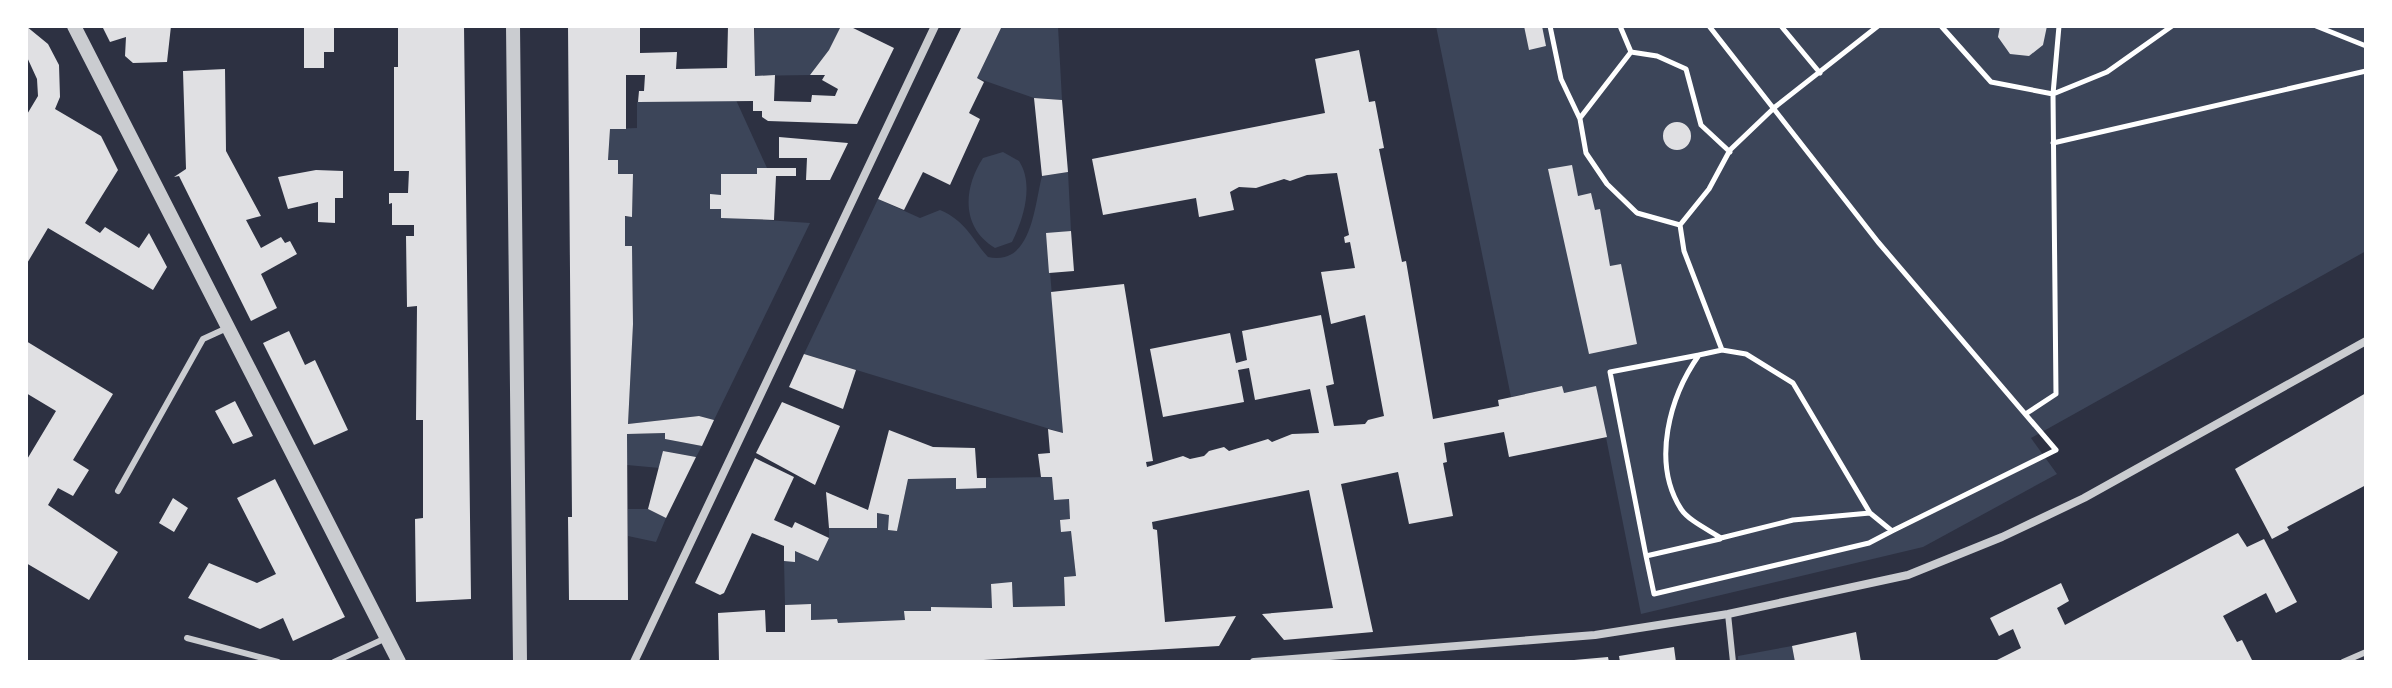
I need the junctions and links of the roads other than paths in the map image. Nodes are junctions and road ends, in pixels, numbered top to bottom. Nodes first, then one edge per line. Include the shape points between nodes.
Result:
1 (74, 26) edge
2 (513, 26) edge
3 (935, 26) edge
4 (227, 328) junction
5 (2366, 341) edge
6 (118, 491) dead end
7 (1728, 614) junction
8 (187, 638) dead end
9 (386, 638) junction
10 (2366, 652) edge
11 (278, 662) edge
12 (334, 662) edge
13 (399, 662) edge
14 (520, 662) edge
15 (634, 662) edge
16 (1254, 662) edge
17 (1733, 662) edge
18 (2343, 662) edge

1 - 4 street
2 - 14 street
3 - 15 street
4 - 6 lane via 203,339
4 - 9 street
5 - 7 street via 2084,498 2002,537 1908,575
7 - 16 street via 1595,635
7 - 17 lane
8 - 11 lane
9 - 12 lane
9 - 13 street
10 - 18 lane

